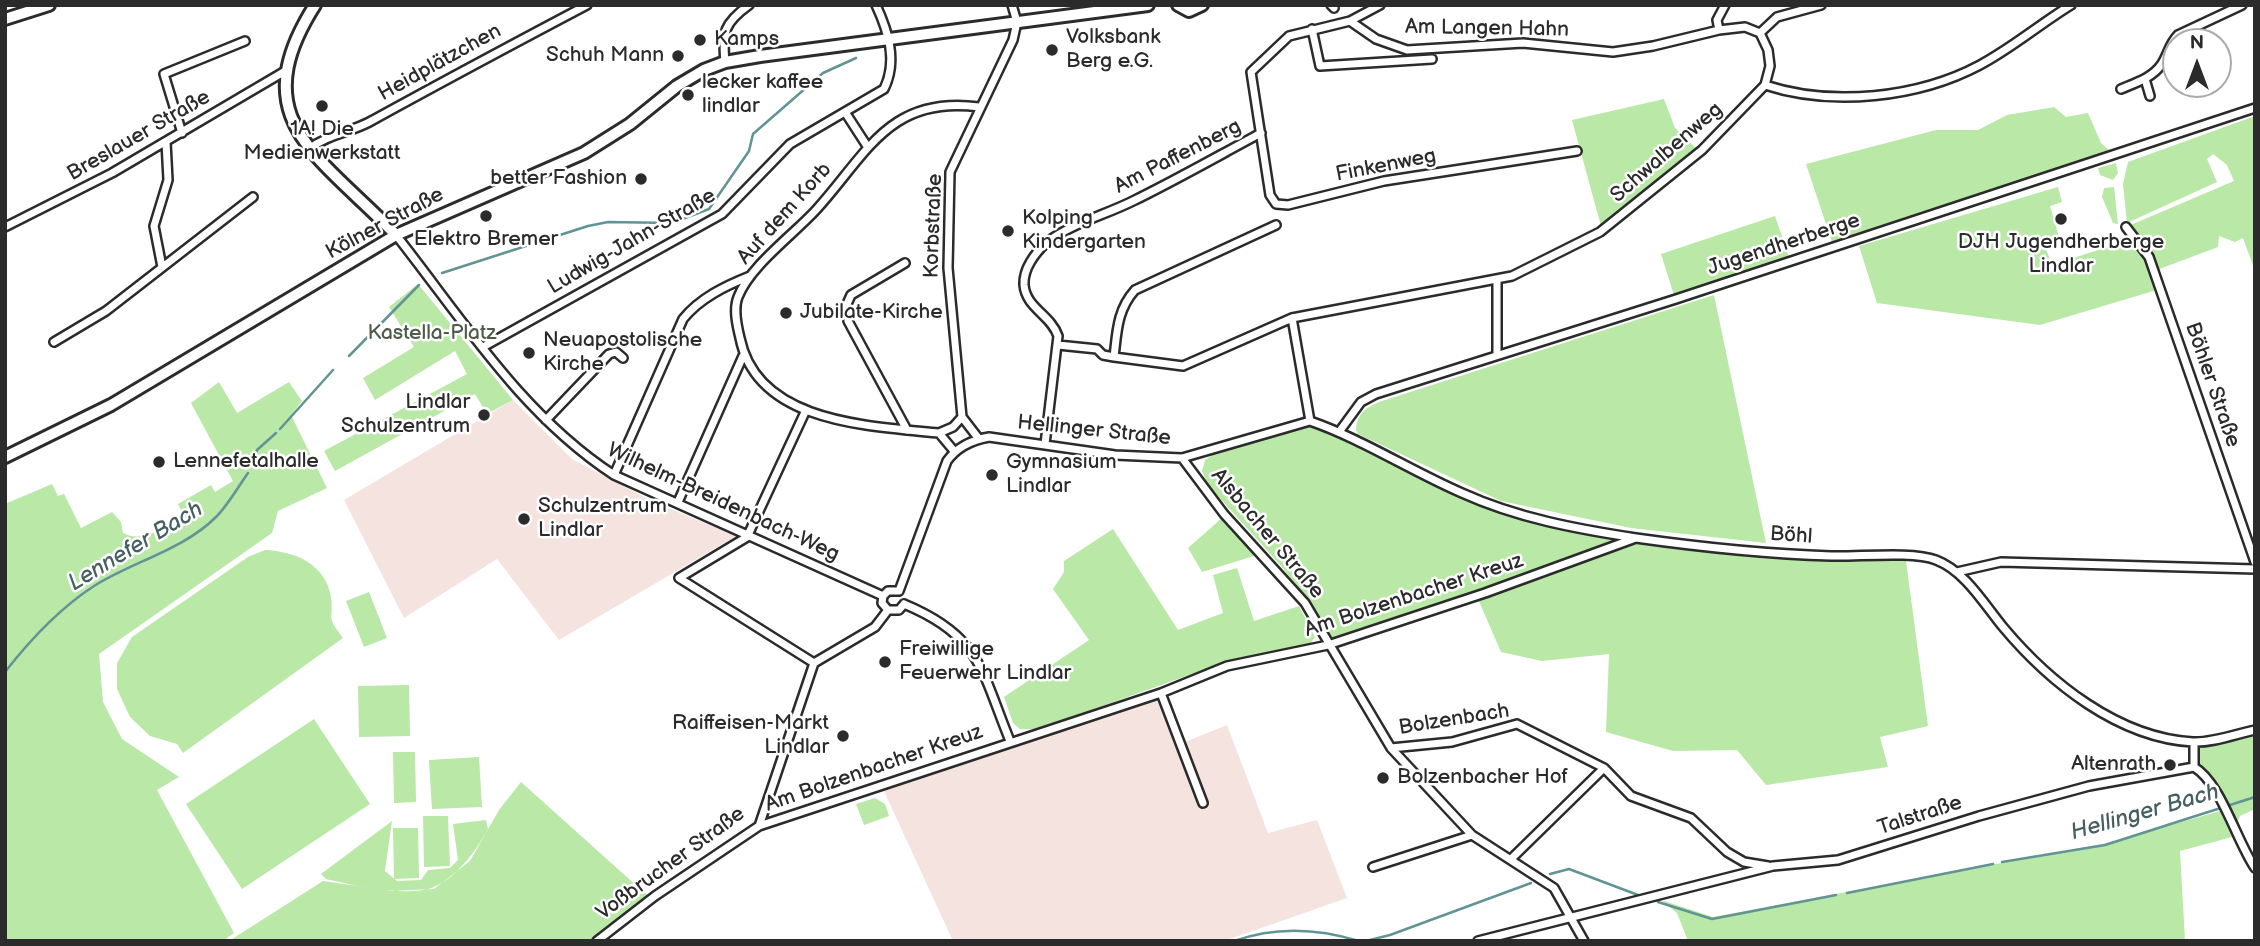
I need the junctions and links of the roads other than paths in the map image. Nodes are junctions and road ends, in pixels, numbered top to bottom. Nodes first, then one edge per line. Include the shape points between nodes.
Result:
1 (49, 5) edge
2 (316, 5) edge
3 (587, 5) edge
4 (749, 5) edge
5 (876, 5) edge
6 (1012, 5) edge
7 (1148, 5) edge
8 (1178, 5) edge
9 (1202, 5) edge
10 (1380, 5) edge
11 (1726, 5) edge
12 (1821, 5) edge
13 (2071, 5) edge
14 (2242, 5) edge
15 (6, 17) edge
16 (1350, 21) junction
17 (1017, 22) junction
18 (1312, 29) junction
19 (1719, 30) junction
20 (1760, 33) junction
21 (889, 40) junction
22 (245, 41) dead end
23 (1432, 59) dead end
24 (725, 62) junction
25 (287, 70) junction
26 (2145, 79) junction
27 (1765, 85) junction
28 (2122, 89) dead end
29 (2150, 96) dead end
30 (979, 107) junction
31 (2255, 107) edge
32 (845, 112) junction
33 (182, 133) junction
34 (1261, 133) junction
35 (166, 142) junction
36 (867, 146) junction
37 (309, 149) junction
38 (1577, 151) dead end
39 (253, 197) dead end
40 (1276, 225) dead end
41 (5, 227) edge
42 (2126, 227) dead end
43 (396, 236) junction
44 (905, 263) dead end
45 (162, 267) junction
46 (751, 276) junction
47 (1497, 279) junction
48 (1292, 318) junction
49 (54, 342) dead end
50 (1058, 345) junction
51 (483, 347) junction
52 (1497, 354) junction
53 (743, 356) junction
54 (1114, 357) junction
55 (623, 358) dead end
56 (806, 410) junction
57 (962, 417) junction
58 (546, 420) junction
59 (1310, 421) junction
60 (907, 430) junction
61 (1339, 432) junction
62 (939, 433) junction
63 (979, 439) junction
64 (1045, 444) junction
65 (954, 451) junction
66 (5, 457) edge
67 (1182, 458) junction
68 (614, 475) junction
69 (678, 502) junction
70 (747, 537) junction
71 (1636, 538) junction
72 (2255, 562) edge
73 (2255, 569) edge
74 (1957, 572) junction
75 (899, 591) junction
76 (883, 596) junction
77 (904, 604) junction
78 (888, 610) junction
79 (1328, 645) junction
80 (814, 663) junction
81 (1161, 693) junction
82 (2255, 730) edge
83 (1010, 741) junction
84 (2194, 742) junction
85 (1391, 748) junction
86 (2194, 767) junction
87 (1604, 768) junction
88 (1203, 803) dead end
89 (759, 826) junction
90 (1472, 835) junction
91 (1511, 859) junction
92 (1773, 866) junction
93 (1373, 867) dead end
94 (2255, 868) edge
95 (1573, 917) junction
96 (597, 941) edge
97 (1478, 941) edge
98 (1584, 941) edge

1 - 15 main road
2 - 25 main road via 295,38
3 - 37 street, Heidplätzchen via 370,122
4 - 24 street via 723,32
5 - 21 street
6 - 17 street
7 - 17 main road, Kölner Straße
8 - 9 main road via 1189,11
10 - 16 street, Am Langen Hahn
11 - 19 street via 1717,20
12 - 20 street via 1777,17
13 - 27 street via 1982,64 1932,85 1853,97 1787,93
14 - 26 street via 2178,36 2161,65
16 - 18 street
16 - 19 street, Am Langen Hahn via 1376,39 1407,50 1522,43 1628,51
17 - 21 main road, Kölner Straße
17 - 30 street, Korbstraße via 1013,40
18 - 23 street via 1320,66
18 - 34 street via 1277,44 1251,72
19 - 20 street via 1745,27
20 - 27 street via 1770,66
21 - 24 main road, Kölner Straße
21 - 32 street, Ludwig-Jahn-Straße via 890,79 884,89
22 - 33 street via 164,74
24 - 43 main road, Kölner Straße via 684,81 631,124 584,153
25 - 33 street, Breslauer Straße
25 - 37 main road via 286,103
26 - 28 street
26 - 29 street
27 - 47 street, Schwalbenweg via 1702,150 1600,232
30 - 36 street, Auf dem Korb via 935,105 919,110
30 - 57 street, Korbstraße via 950,173 948,268
31 - 52 street, Jugendherberge
32 - 36 street
32 - 51 street, Ludwig-Jahn-Straße via 790,144 722,214
33 - 35 street, Breslauer Straße
34 - 38 street, Finkenweg via 1270,195 1276,204 1288,205 1384,181
34 - 50 street, Am Paffenberg via 1058,235 1035,255 1024,283 1026,294 1055,325
35 - 41 street, Breslauer Straße
35 - 45 street via 168,180 154,226
36 - 46 street, Auf dem Korb via 817,209
37 - 43 main road
39 - 45 street
40 - 54 street via 1135,290 1118,317
42 - 72 street, Böhler Straße via 2149,257
43 - 51 street, Wilhelm-Breidenbach-Weg
43 - 66 main road, Kölner Straße via 111,405
44 - 60 street via 851,295 847,311 848,321
45 - 49 street via 106,312
46 - 53 street, Auf dem Korb via 738,298 736,320
46 - 68 street via 694,306 683,319
47 - 48 street, Schwalbenweg
47 - 52 street
48 - 54 street, Schwalbenweg via 1183,366
48 - 59 street
50 - 54 street, Schwalbenweg via 1097,349
50 - 64 street
51 - 58 street, Wilhelm-Breidenbach-Weg via 513,389
52 - 61 street, Jugendherberge via 1368,398
53 - 56 street, Auf dem Korb via 764,387
53 - 69 street
55 - 58 street via 616,352 609,354
56 - 60 street, Auf dem Korb
56 - 70 street
57 - 62 street
57 - 63 street
58 - 68 street, Wilhelm-Breidenbach-Weg
59 - 61 street
59 - 67 street, Hellinger Straße
60 - 62 street, Auf dem Korb
61 - 71 street, Böhl via 1501,509
62 - 65 street
63 - 64 street, Hellinger Straße
63 - 65 street, Hellinger Straße
64 - 67 street, Hellinger Straße via 1115,455
65 - 75 street
67 - 79 street, Alsbacher Straße via 1224,514 1305,603
68 - 69 street, Wilhelm-Breidenbach-Weg
69 - 70 street, Wilhelm-Breidenbach-Weg
70 - 76 street, Wilhelm-Breidenbach-Weg
70 - 80 street via 679,578
71 - 74 street, Böhl via 1805,555 1917,556
71 - 79 street, Am Bolzenbacher Kreuz
73 - 74 street via 2001,562
74 - 84 street, Böhl via 2015,641 2096,708 2141,732
75 - 76 street
75 - 77 street
76 - 78 street
77 - 78 street
77 - 83 street via 937,618 962,638 980,666
78 - 80 street via 875,627
79 - 81 street, Am Bolzenbacher Kreuz via 1227,666
79 - 85 street, Alsbacher Straße
80 - 89 street, Voßbrucher Straße
81 - 83 street, Am Bolzenbacher Kreuz
81 - 88 street
82 - 84 street
83 - 89 street, Am Bolzenbacher Kreuz
84 - 86 street
85 - 87 street, Bolzenbach via 1452,742 1517,724
85 - 90 street, Alsbacher Straße
86 - 92 street, Talstraße via 2089,786 1838,860
86 - 94 street via 2204,773
87 - 91 street
87 - 92 street, Bolzenbach via 1630,796 1691,818 1744,862
89 - 96 street, Voßbrucher Straße
90 - 91 street, Alsbacher Straße
90 - 93 street
91 - 95 street, Alsbacher Straße via 1554,888
92 - 95 street, Talstraße
95 - 97 street, Talstraße
95 - 98 street, Alsbacher Straße

